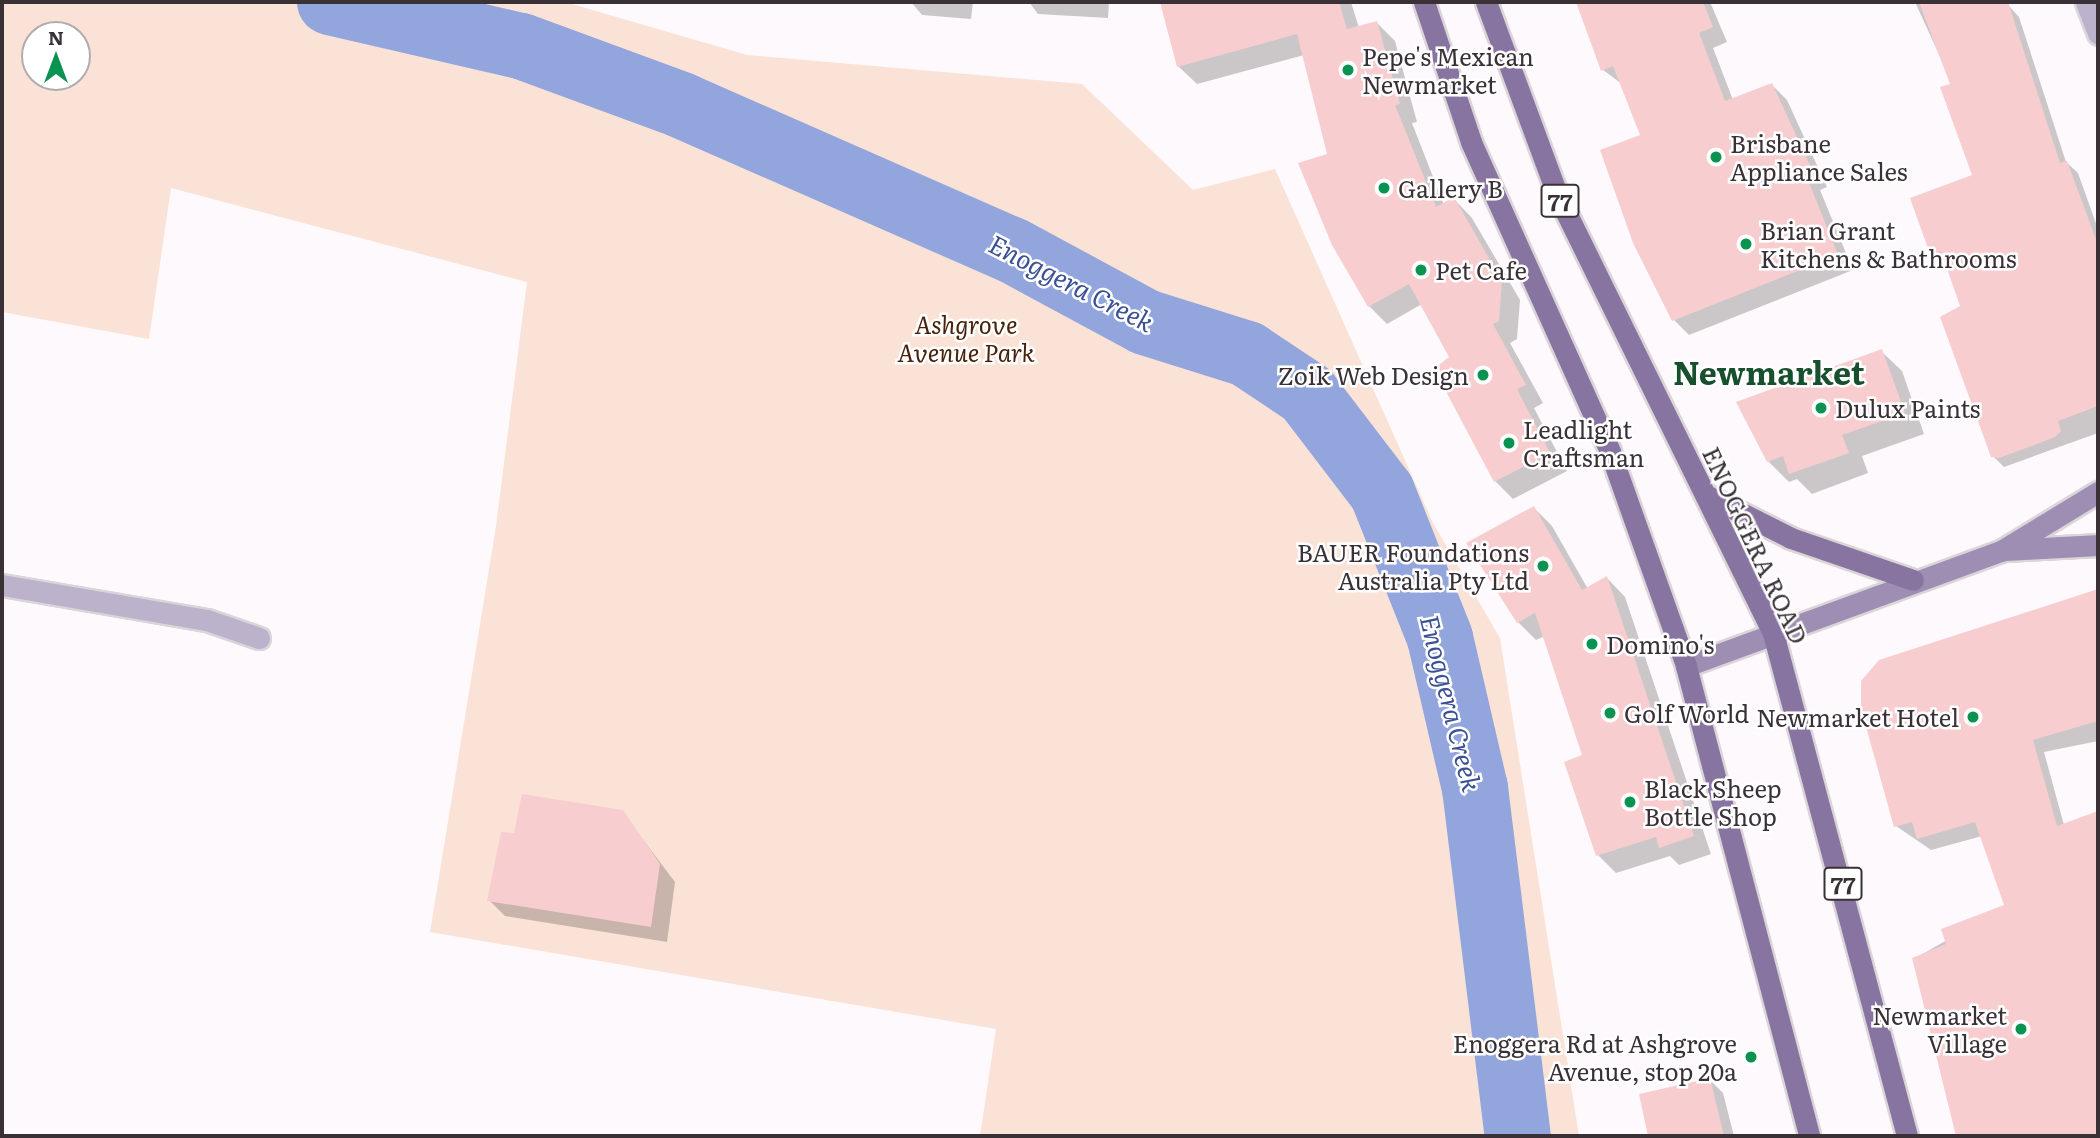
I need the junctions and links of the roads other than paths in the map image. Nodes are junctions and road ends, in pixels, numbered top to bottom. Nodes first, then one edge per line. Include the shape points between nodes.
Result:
1 (1424, 2) edge
2 (1486, 2) edge
3 (2087, 2) edge
4 (2098, 34) edge
5 (2098, 492) edge
6 (1706, 495) junction
7 (2098, 545) edge
8 (2001, 551) junction
9 (1913, 580) junction
10 (2, 584) edge
11 (1773, 633) junction
12 (259, 638) dead end
13 (1685, 666) junction
14 (1809, 1136) edge
15 (1907, 1136) edge

1 - 13 main road, 77 via 1471,142 1610,452
2 - 6 main road, ENOGGERA ROAD / 77 via 1551,182
3 - 4 street
5 - 8 main road
6 - 9 main road via 1797,541
6 - 11 main road, ENOGGERA ROAD / 77
7 - 8 main road
8 - 9 main road
9 - 11 main road
10 - 12 street via 207,620
11 - 13 main road
11 - 15 main road, ENOGGERA ROAD / 77
13 - 14 main road, 77

